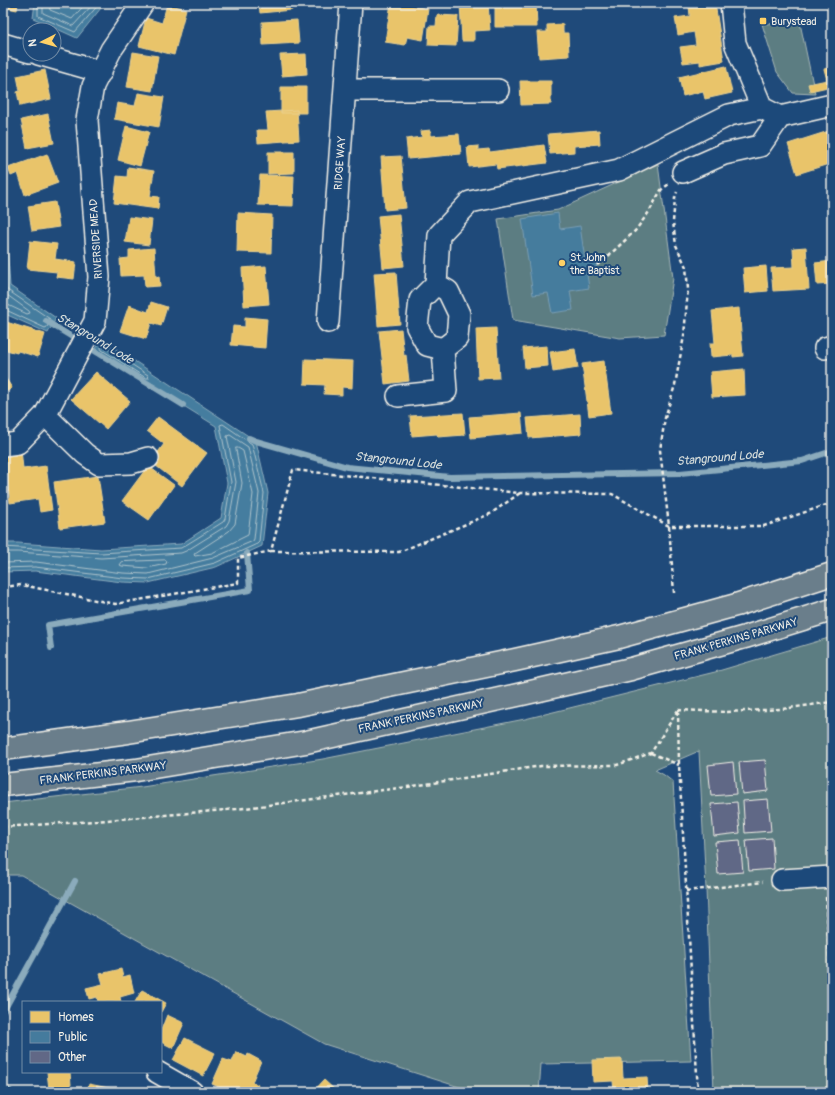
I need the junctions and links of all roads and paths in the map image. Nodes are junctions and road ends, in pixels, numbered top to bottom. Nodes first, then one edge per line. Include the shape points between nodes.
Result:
1 (143, 3) edge
2 (351, 3) edge
3 (731, 3) edge
4 (3, 44) edge
5 (22, 50) edge
6 (62, 61) edge
7 (101, 72) junction
8 (345, 90) junction
9 (498, 90) dead end
10 (832, 105) edge
11 (771, 112) junction
12 (683, 172) junction
13 (597, 265) dead end
14 (436, 284) junction
15 (328, 322) dead end
16 (443, 349) junction
17 (398, 396) dead end
18 (45, 415) junction
19 (3, 445) edge
20 (148, 458) dead end
21 (520, 493) junction
22 (832, 503) edge
23 (669, 526) junction
24 (271, 551) junction
25 (832, 574) edge
26 (3, 587) edge
27 (674, 593) dead end
28 (832, 610) edge
29 (832, 702) edge
30 (678, 710) junction
31 (3, 749) edge
32 (651, 753) junction
33 (679, 765) junction
34 (3, 785) edge
35 (3, 827) edge
36 (828, 877) edge
37 (782, 880) joint
38 (686, 891) junction
39 (832, 1004) edge
40 (159, 1073) edge
41 (192, 1092) edge
42 (698, 1092) edge

1 - 7 street, RIVERSIDE MEAD via 111,50
2 - 8 street, RIDGE WAY
3 - 11 street via 735,44
4 - 5 street
6 - 7 street
7 - 18 street, RIVERSIDE MEAD via 93,86 87,120 100,277 96,321
8 - 9 street
8 - 15 street, RIDGE WAY
10 - 11 street
11 - 12 street via 760,146 724,154
11 - 14 street via 729,114 619,170 470,202 439,235
12 - 13 path via 661,190 635,231
12 - 23 path via 675,198 673,222 676,245 686,267 688,289 684,336 660,450
14 - 16 street via 448,291 459,314 457,338
14 - 16 street via 420,300 417,327 427,345
16 - 17 street via 446,391
18 - 19 street, RIVERSIDE MEAD via 18,443
18 - 20 street via 85,454 99,464 131,463
21 - 23 path via 612,494
21 - 24 path via 490,514 399,552
21 - 24 path via 293,470
22 - 23 path via 764,526
23 - 27 path
24 - 26 path via 238,558 238,583 115,604 22,585
25 - 31 highway via 736,605 619,637 515,660 298,705
28 - 34 highway, FRANK PERKINS PARKWAY via 631,669 306,742 136,770
29 - 30 path via 782,709 727,712
30 - 32 path
30 - 33 path
32 - 33 path
32 - 35 path via 617,765 541,766 407,787 237,809
33 - 38 path
36 - 37 street
36 - 39 path
37 - 38 path
38 - 42 path
40 - 41 street

